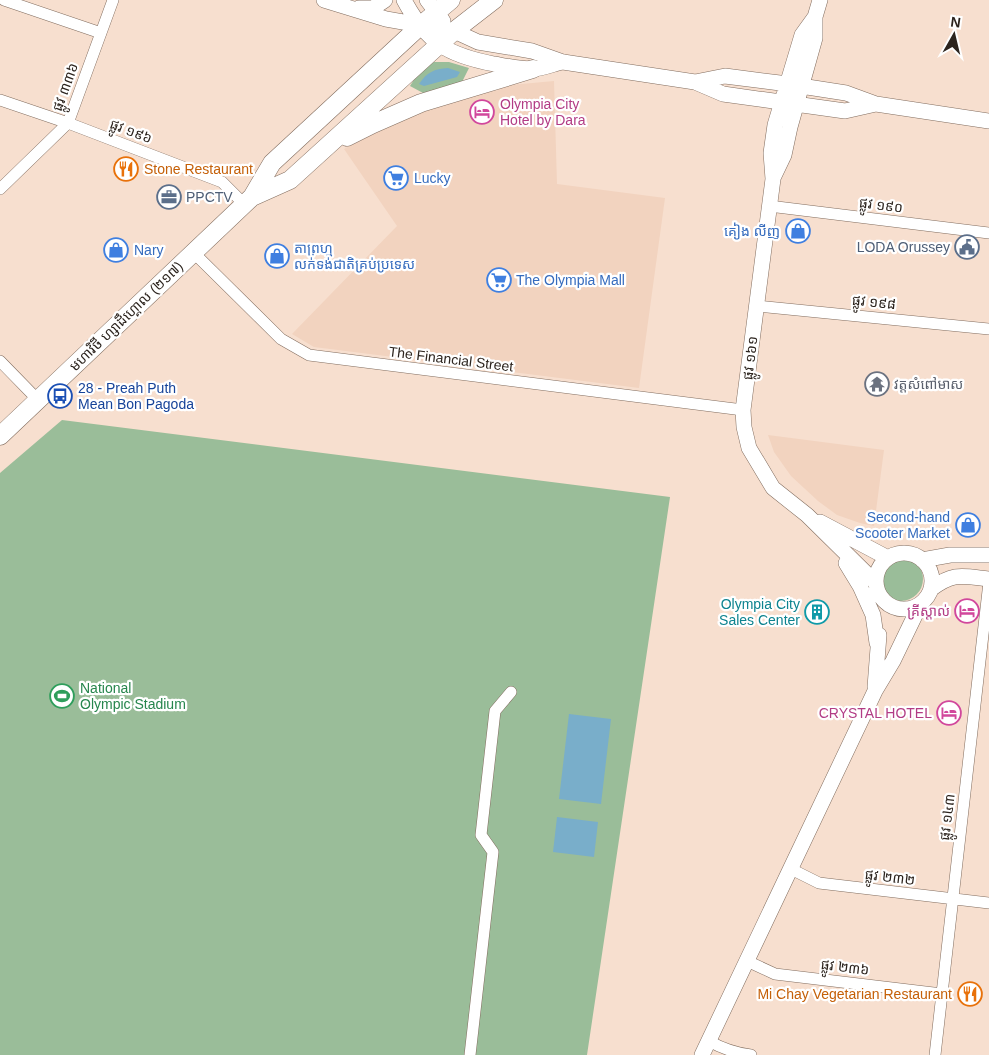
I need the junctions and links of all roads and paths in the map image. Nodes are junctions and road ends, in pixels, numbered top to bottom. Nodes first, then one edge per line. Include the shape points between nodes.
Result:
1 (4, 0) edge
2 (113, 0) edge
3 (324, 0) edge
4 (385, 0) edge
5 (404, 0) edge
6 (451, 0) edge
7 (494, 0) edge
8 (820, 0) edge
9 (338, 5) junction
10 (431, 6) edge
11 (420, 26) junction
12 (454, 31) junction
13 (101, 33) junction
14 (438, 45) junction
15 (563, 62) junction
16 (533, 69) junction
17 (695, 82) junction
18 (795, 85) junction
19 (0, 100) edge
20 (789, 103) junction
21 (876, 104) junction
22 (989, 120) edge
23 (68, 123) junction
24 (324, 149) junction
25 (0, 189) edge
26 (248, 200) junction
27 (769, 206) junction
28 (989, 233) edge
29 (193, 252) junction
30 (757, 306) junction
31 (989, 329) edge
32 (0, 361) edge
33 (38, 400) junction
34 (743, 410) junction
35 (0, 436) edge
36 (807, 516) junction
37 (828, 537) junction
38 (989, 555) edge
39 (888, 558) junction
40 (922, 560) junction
41 (989, 580) edge
42 (875, 582) junction
43 (931, 589) junction
44 (885, 603) junction
45 (920, 605) junction
46 (877, 643) junction
47 (875, 691) junction
48 (511, 692) dead end
49 (791, 870) junction
50 (953, 899) junction
51 (989, 903) edge
52 (747, 961) junction
53 (942, 994) junction
54 (709, 1041) junction
55 (470, 1055) edge
56 (702, 1055) edge
57 (751, 1055) edge
58 (935, 1055) edge

1 - 13 street
2 - 13 street, ផ្លូវ ៣៣៦
3 - 9 street
4 - 9 street via 373,8
5 - 11 street
6 - 10 main road, មហាវិថី ហ្សាដឹហ្គោល (២១៧)
7 - 12 main road, មហាវិថី ហ្សាដឹហ្គោល (២១៧)
8 - 18 street, ផ្លូវ ១៦១ via 815,17 815,38
9 - 11 street
10 - 11 main road, មហាវិថី ហ្សាដឹហ្គោល (២១៧)
10 - 12 street
11 - 12 street
11 - 14 street
11 - 26 main road, មហាវិថី ហ្សាដឹហ្គោល (២១៧) via 272,163
12 - 14 main road, មហាវិថី ហ្សាដឹហ្គោល (២១៧)
12 - 15 street via 478,42 532,51
13 - 23 street, ផ្លូវ ៣៣៦
14 - 16 street via 450,53 474,60
14 - 24 main road, មហាវិថី ហ្សាដឹហ្គោល (២១៧)
15 - 16 street
15 - 17 street
16 - 24 main road via 421,104
17 - 18 street via 725,76
17 - 20 street via 723,94
18 - 20 street, ផ្លូវ ១៦១
18 - 21 street via 846,93
19 - 23 street, ផ្លូវ ១៩៦
20 - 21 street via 846,111
20 - 27 street, ផ្លូវ ១៦១ via 775,125
21 - 22 street
23 - 25 street, ផ្លូវ ៣៣៦
23 - 26 street, ផ្លូវ ១៩៦ via 222,182
24 - 26 main road, មហាវិថី ហ្សាដឹហ្គោល (២១៧) via 290,180
26 - 29 main road, មហាវិថី ហ្សាដឹហ្គោល (២១៧)
27 - 28 street, ផ្លូវ ១៩០
27 - 30 street, ផ្លូវ ១៦១
29 - 33 main road, មហាវិថី ហ្សាដឹហ្គោល (២១៧)
29 - 34 street, The Financial Street via 281,339 309,355
30 - 31 street, ផ្លូវ ១៩៨
30 - 34 street, ផ្លូវ ១៦១
32 - 33 street
33 - 35 main road, មហាវិថី ហ្សាដឹហ្គោល (២១៧)
34 - 36 street, ផ្លូវ ១៦១ via 749,448 760,468 773,488
36 - 37 street, ផ្លូវ ១៦១
36 - 39 street, ផ្លូវ ១៦១
37 - 42 street, ផ្លូវ ១៦១
37 - 46 street via 860,586 873,615
38 - 40 street via 950,555
39 - 40 street via 908,553
39 - 42 street via 879,567
40 - 43 street via 930,570
41 - 43 street via 955,576
41 - 50 street, ផ្លូវ ១៤៣
42 - 44 street via 876,590
43 - 45 street
44 - 45 street via 902,610
44 - 46 street
45 - 47 street
46 - 47 street
47 - 49 street
48 - 55 street via 495,711 481,835 493,852
49 - 50 street, ផ្លូវ ២៣២ via 819,883
49 - 52 street
50 - 51 street, ផ្លូវ ២៣២
50 - 53 street, ផ្លូវ ១៤៣
52 - 53 street, ផ្លូវ ២៣៦ via 776,974
52 - 54 street
53 - 58 street, ផ្លូវ ១៤៣
54 - 56 street
54 - 57 street via 738,1054

